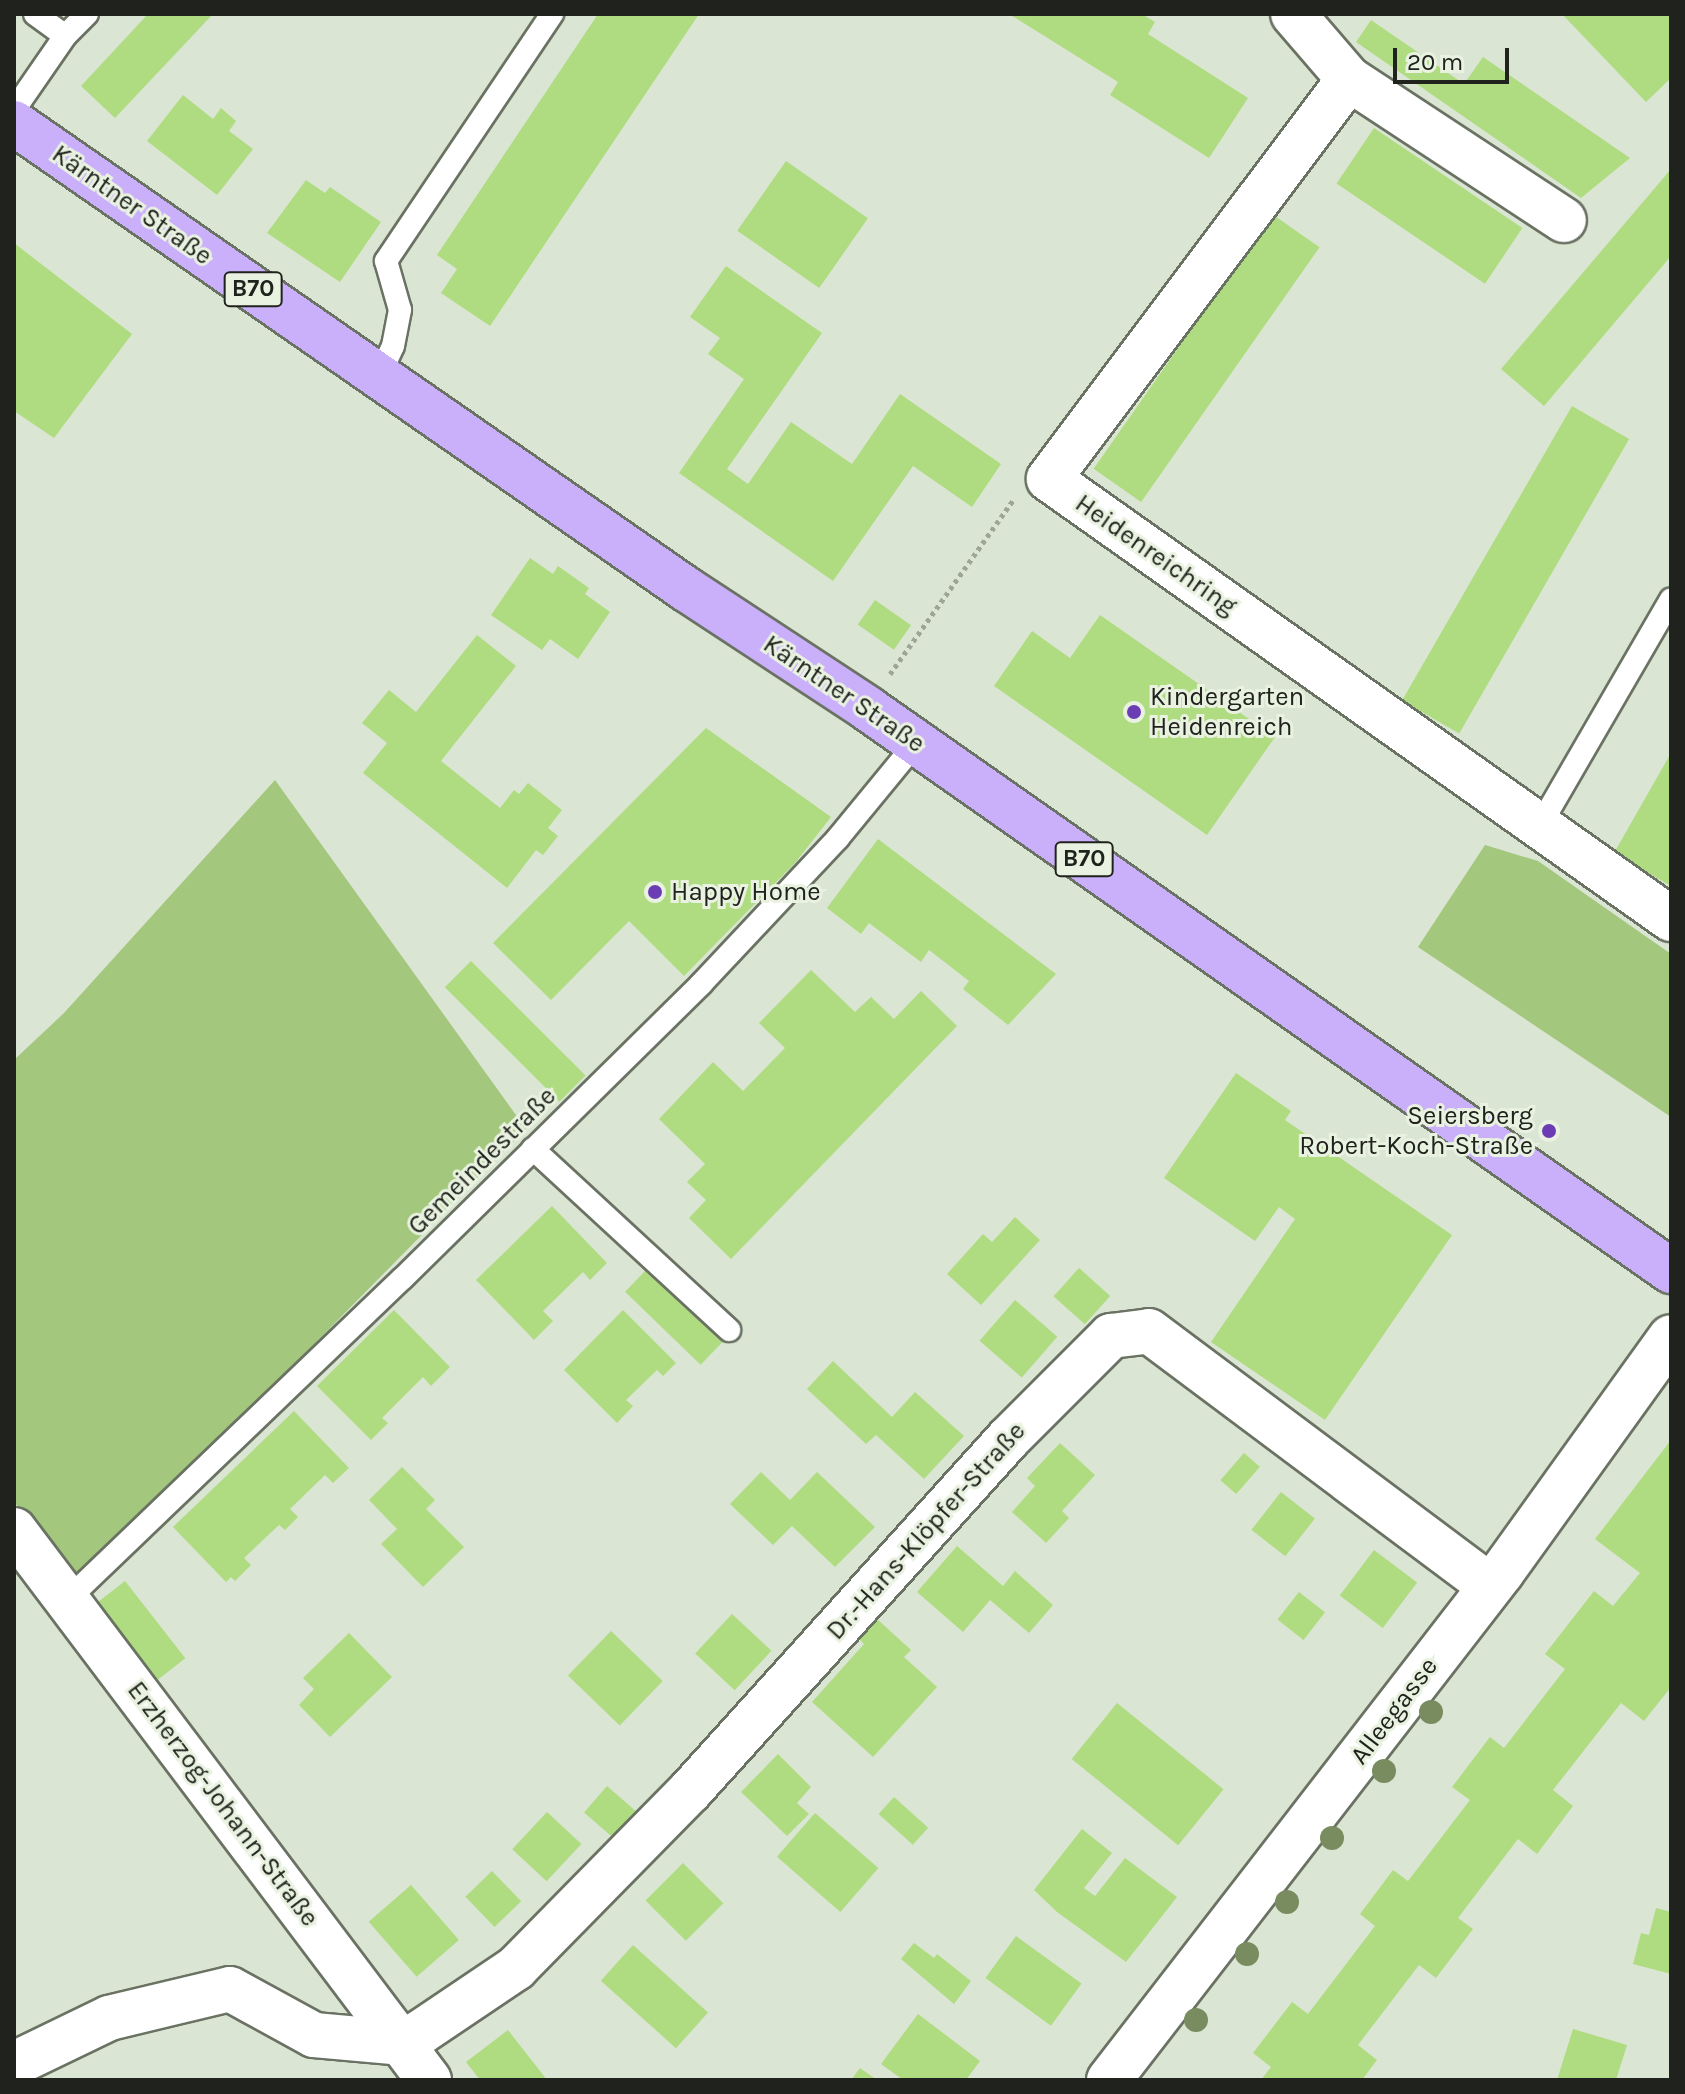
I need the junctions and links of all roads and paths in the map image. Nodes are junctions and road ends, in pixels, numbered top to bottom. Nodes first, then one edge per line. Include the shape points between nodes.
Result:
1 (35, 14) edge
2 (87, 14) edge
3 (552, 14) edge
4 (1293, 14) edge
5 (65, 36) junction
6 (1349, 79) junction
7 (14, 110) edge
8 (14, 123) edge
9 (1564, 220) dead end
10 (379, 376) junction
11 (1049, 479) junction
12 (1671, 599) edge
13 (867, 708) junction
14 (916, 743) junction
15 (1539, 827) junction
16 (1671, 919) edge
17 (533, 1149) junction
18 (1671, 1271) edge
19 (729, 1330) dead end
20 (1671, 1337) edge
21 (14, 1530) edge
22 (1490, 1586) junction
23 (67, 1600) junction
24 (404, 2043) junction
25 (14, 2064) edge
26 (429, 2080) edge
27 (1109, 2080) edge

1 - 5 lane
2 - 5 lane
3 - 10 lane via 386,261 400,310 393,346
4 - 6 street
5 - 7 lane
6 - 9 street
6 - 11 street, Heidenreichring
8 - 10 main road, Kärntner Straße / B70
10 - 13 main road, Kärntner Straße / B70
11 - 13 path via 1010,501
11 - 15 street, Heidenreichring
12 - 15 lane
13 - 14 main road, Kärntner Straße / B70
14 - 17 lane, Gemeindestraße via 838,838
14 - 18 main road, Kärntner Straße / B70
15 - 16 street, Heidenreichring
17 - 19 lane
17 - 23 lane, Gemeindestraße
20 - 22 street, Alleegasse
21 - 23 street, Erzherzog-Johann-Straße
22 - 24 street, Dr.-Hans-Klöpfer-Straße via 1149,1331 1111,1336 1008,1439 690,1791 516,1968
22 - 27 street, Alleegasse
23 - 24 street, Erzherzog-Johann-Straße
24 - 25 street via 314,2035 230,1989 109,2018
24 - 26 street, Erzherzog-Johann-Straße

